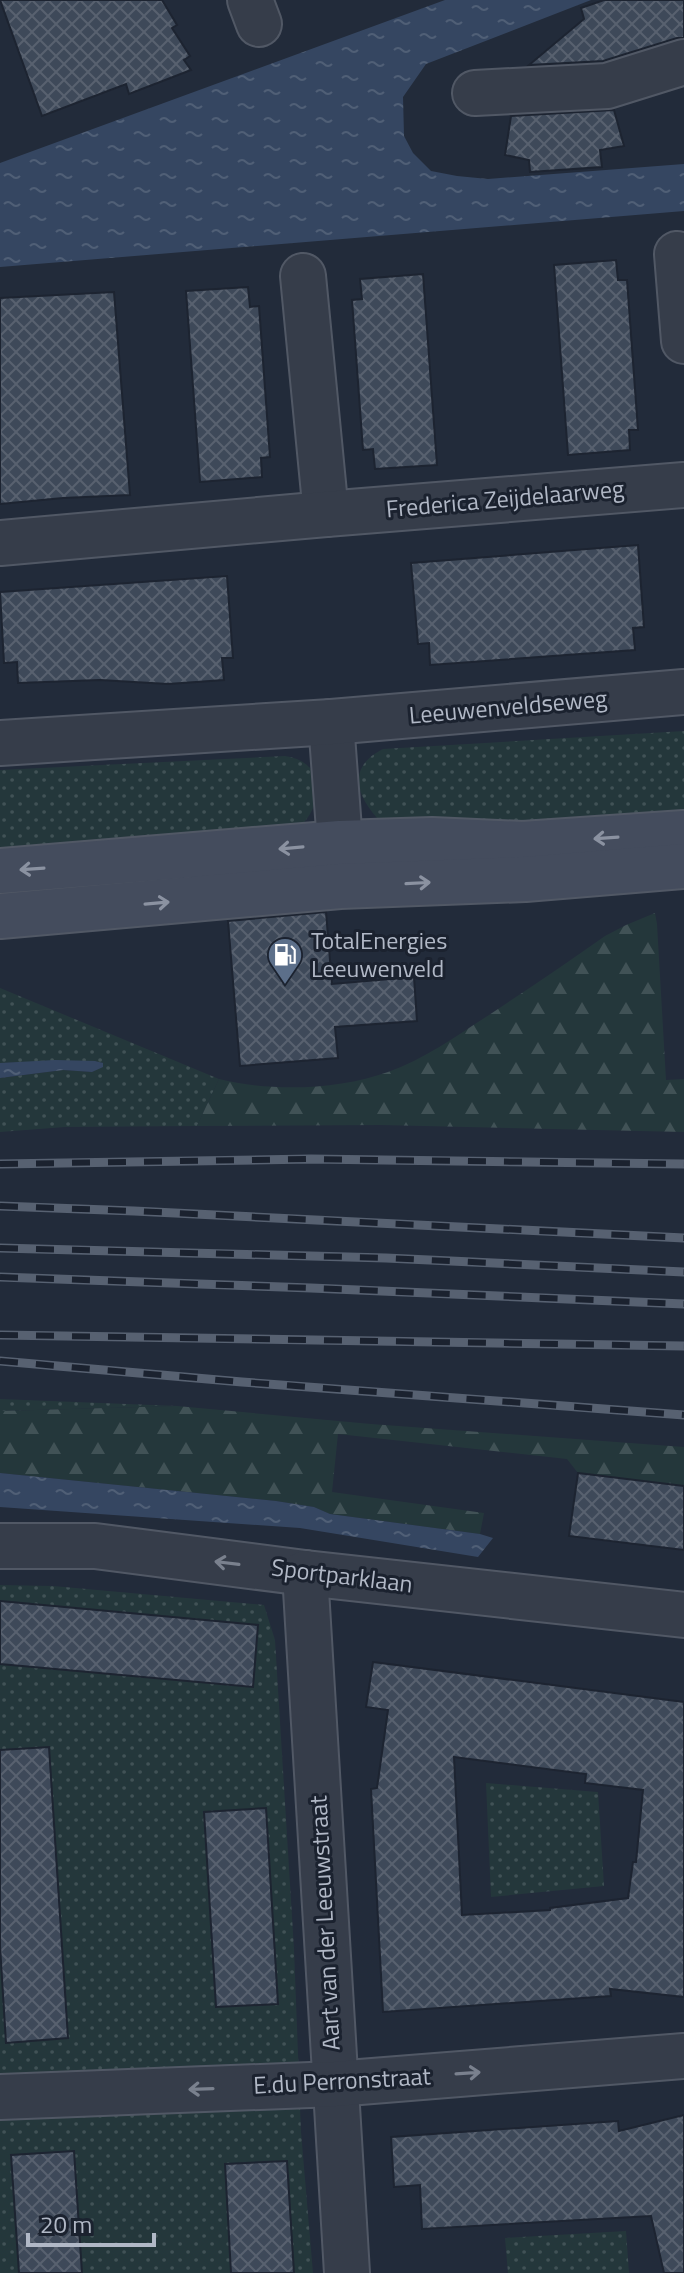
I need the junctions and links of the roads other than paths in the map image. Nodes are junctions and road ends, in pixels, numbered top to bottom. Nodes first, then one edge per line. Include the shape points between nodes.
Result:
1 (684, 62) edge
2 (475, 93) dead end
3 (677, 254) dead end
4 (303, 276) dead end
5 (684, 341) edge
6 (684, 485) edge
7 (326, 514) junction
8 (0, 543) edge
9 (684, 692) edge
10 (331, 722) junction
11 (0, 743) edge
12 (684, 833) edge
13 (340, 843) junction
14 (684, 866) edge
15 (0, 871) edge
16 (340, 886) junction
17 (0, 916) edge
18 (0, 1546) edge
19 (305, 1573) junction
20 (684, 1615) edge
21 (684, 2056) edge
22 (335, 2084) junction
23 (0, 2097) edge
24 (347, 2273) edge

1 - 2 street via 607,86
3 - 5 street
4 - 7 street
6 - 7 street, Frederica Zeijdelaarweg
7 - 8 street, Frederica Zeijdelaarweg
9 - 10 street, Leeuwenveldseweg
10 - 11 street, Leeuwenveldseweg
10 - 13 street
12 -> 13 main road via 523,844
13 -> 15 main road
13 - 16 street
16 -> 14 main road
17 -> 16 main road
19 -> 18 street, Sportparklaan via 95,1546
19 - 20 street, Sportparklaan
19 - 22 street, Aart van der Leeuwstraat
22 -> 21 street, E.du Perronstraat
22 -> 23 street, E.du Perronstraat
22 - 24 street, Aart van der Leeuwstraat

